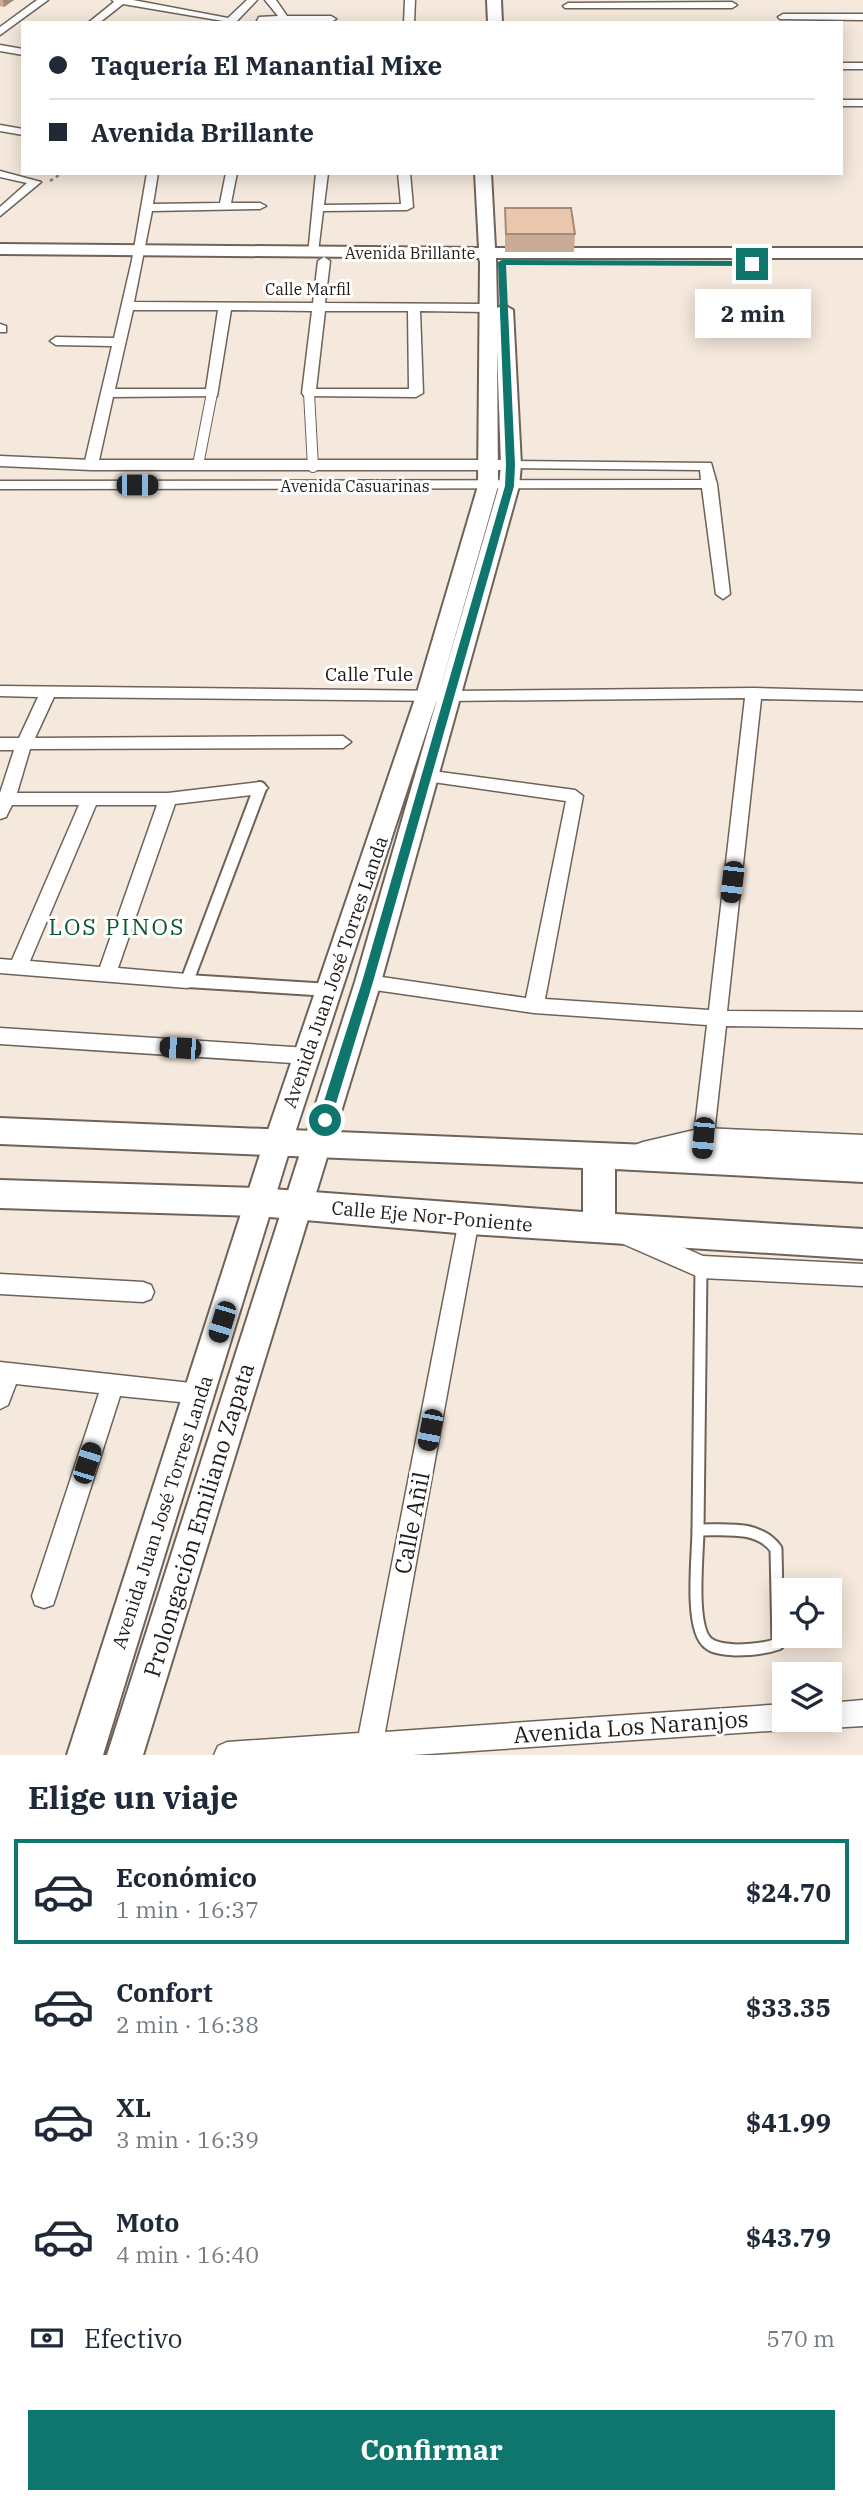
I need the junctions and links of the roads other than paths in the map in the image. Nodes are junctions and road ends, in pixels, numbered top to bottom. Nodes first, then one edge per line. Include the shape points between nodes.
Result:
1 (43, 0) edge
2 (120, 0) edge
3 (252, 0) edge
4 (270, 0) edge
5 (410, 0) edge
6 (480, 0) edge
7 (494, 0) edge
8 (681, 3) edge
9 (732, 5) dead end
10 (568, 7) edge
11 (862, 13) edge
12 (782, 16) edge
13 (331, 17) edge
14 (284, 19) junction
15 (95, 21) edge
16 (224, 21) edge
17 (230, 21) edge
18 (262, 21) edge
19 (408, 21) edge
20 (481, 21) edge
21 (495, 21) edge
22 (0, 32) edge
23 (0, 48) edge
24 (21, 52) edge
25 (843, 66) edge
26 (863, 66) edge
27 (843, 103) edge
28 (863, 103) edge
29 (0, 128) edge
30 (21, 132) edge
31 (0, 174) edge
32 (153, 175) edge
33 (232, 175) edge
34 (322, 175) edge
35 (404, 175) edge
36 (483, 175) edge
37 (499, 175) edge
38 (225, 206) junction
39 (260, 206) dead end
40 (146, 208) junction
41 (318, 208) junction
42 (0, 213) edge
43 (0, 249) edge
44 (863, 253) edge
45 (139, 256) junction
46 (318, 256) junction
47 (494, 258) junction
48 (0, 259) edge
49 (863, 264) edge
50 (128, 306) junction
51 (225, 306) junction
52 (318, 306) junction
53 (414, 308) junction
54 (488, 308) junction
55 (55, 341) dead end
56 (120, 342) junction
57 (110, 393) junction
58 (212, 393) junction
59 (309, 393) junction
60 (5, 461) edge
61 (91, 465) junction
62 (198, 465) junction
63 (313, 467) junction
64 (499, 476) junction
65 (710, 484) junction
66 (1, 486) edge
67 (723, 594) dead end
68 (0, 691) edge
69 (48, 693) junction
70 (754, 693) junction
71 (437, 696) junction
72 (863, 696) edge
73 (343, 742) dead end
74 (0, 744) edge
75 (24, 744) junction
76 (425, 776) junction
77 (260, 788) joint
78 (168, 799) junction
79 (90, 800) junction
80 (2, 804) edge
81 (9, 967) edge
82 (106, 976) junction
83 (187, 981) junction
84 (368, 982) junction
85 (331, 990) junction
86 (534, 1006) junction
87 (716, 1018) junction
88 (863, 1020) edge
89 (0, 1036) edge
90 (308, 1056) junction
91 (0, 1131) edge
92 (278, 1142) junction
93 (318, 1143) junction
94 (863, 1145) edge
95 (702, 1149) junction
96 (613, 1155) junction
97 (863, 1168) edge
98 (0, 1194) edge
99 (258, 1202) junction
100 (298, 1205) junction
101 (469, 1220) junction
102 (609, 1229) junction
103 (863, 1244) edge
104 (701, 1267) junction
105 (863, 1275) edge
106 (0, 1284) edge
107 (144, 1292) dead end
108 (4, 1372) edge
109 (113, 1384) junction
110 (200, 1394) junction
111 (0, 1398) edge
112 (698, 1530) junction
113 (44, 1596) dead end
114 (863, 1713) edge
115 (842, 1714) edge
116 (772, 1718) edge
117 (370, 1750) edge
118 (85, 1755) edge
119 (125, 1755) edge
120 (227, 1755) edge

1 - 22 street
2 - 15 street
2 - 16 street
3 - 17 street
4 - 14 street
5 - 19 street
6 - 20 main road
7 - 21 main road
8 - 9 street
8 - 10 street
11 - 12 street
13 - 14 street
14 - 18 street
23 - 24 street
25 - 26 street
27 - 28 street
29 - 30 street
31 - 42 street via 35,182
32 - 40 street
33 - 38 street
34 - 41 street
35 - 41 street via 407,207
36 - 47 main road, Avenida Juan José Torres Landa
37 - 47 main road, Avenida Juan José Torres Landa
38 - 39 street
38 - 40 street
40 - 45 street
41 - 46 street
43 - 45 main road, Avenida Brillante
44 - 47 main road, Avenida Brillante
45 - 46 main road, Avenida Brillante
45 - 48 main road, Avenida Brillante
45 - 50 street
46 - 47 main road, Avenida Brillante
46 - 52 street
47 - 49 main road, Avenida Brillante
47 - 54 main road, Avenida Juan José Torres Landa
47 - 64 main road, Avenida Juan José Torres Landa
50 - 51 street, Calle Marfil
50 - 56 street
51 - 52 street, Calle Marfil
51 - 58 street
52 - 53 street, Calle Marfil
52 - 59 street
53 - 54 street, Calle Marfil
53 - 59 street via 416,393
54 - 64 main road, Avenida Juan José Torres Landa
55 - 56 street
56 - 57 street
57 - 58 street
57 - 61 street
58 - 62 street
59 - 63 street
60 - 61 street, Avenida Casuarinas
60 - 66 street
61 - 62 street, Avenida Casuarinas
62 - 63 street, Avenida Casuarinas
63 - 64 street, Avenida Casuarinas
64 - 65 street, Avenida Casuarinas
64 - 65 street, Avenida Casuarinas via 706,466
64 - 66 street, Avenida Casuarinas
64 - 71 main road, Avenida Juan José Torres Landa
65 - 67 street
68 - 69 street, Calle Tule
69 - 71 street, Calle Tule
69 - 75 street
70 - 71 street, Calle Tule
70 - 72 street, Calle Tule
70 - 87 street
71 - 76 main road, Avenida Juan José Torres Landa
71 - 85 main road, Avenida Juan José Torres Landa
73 - 75 street
74 - 75 street
75 - 80 street
76 - 84 main road, Avenida Juan José Torres Landa
76 - 86 street via 575,796
77 - 78 street
77 - 83 street
78 - 79 street
78 - 82 street
79 - 80 street
79 - 81 street
81 - 82 street
82 - 83 street
83 - 85 street
84 - 86 street
84 - 93 main road, Avenida Juan José Torres Landa
85 - 90 main road, Avenida Juan José Torres Landa
86 - 87 street
87 - 88 street
87 - 95 street
89 - 90 street
90 - 92 main road, Avenida Juan José Torres Landa
91 - 92 main road
92 - 93 main road
92 - 99 main road, Avenida Juan José Torres Landa
93 - 96 main road
93 - 100 main road, Avenida Juan José Torres Landa
94 - 95 street
95 - 96 main road
95 - 97 main road
96 - 102 main road
98 - 99 main road, Calle Eje Nor-Poniente
99 - 100 main road, Calle Eje Nor-Poniente
99 - 110 main road, Avenida Juan José Torres Landa
100 - 101 main road, Calle Eje Nor-Poniente
100 - 119 main road, Prolongación Emiliano Zapata
101 - 102 main road, Calle Eje Nor-Poniente
101 - 117 street, Calle Añil
102 - 103 main road, Calle Eje Nor-Poniente
102 - 104 street
104 - 105 street
104 - 112 lane
106 - 107 street
108 - 109 street
108 - 111 street
109 - 110 street
109 - 113 street
110 - 118 main road, Avenida Juan José Torres Landa
112 - 112 lane via 697,1618 706,1642 715,1648 762,1650 778,1644 773,1542 760,1534
114 - 115 street
116 - 117 street, Avenida Los Naranjos
117 - 120 street, Avenida Los Naranjos

